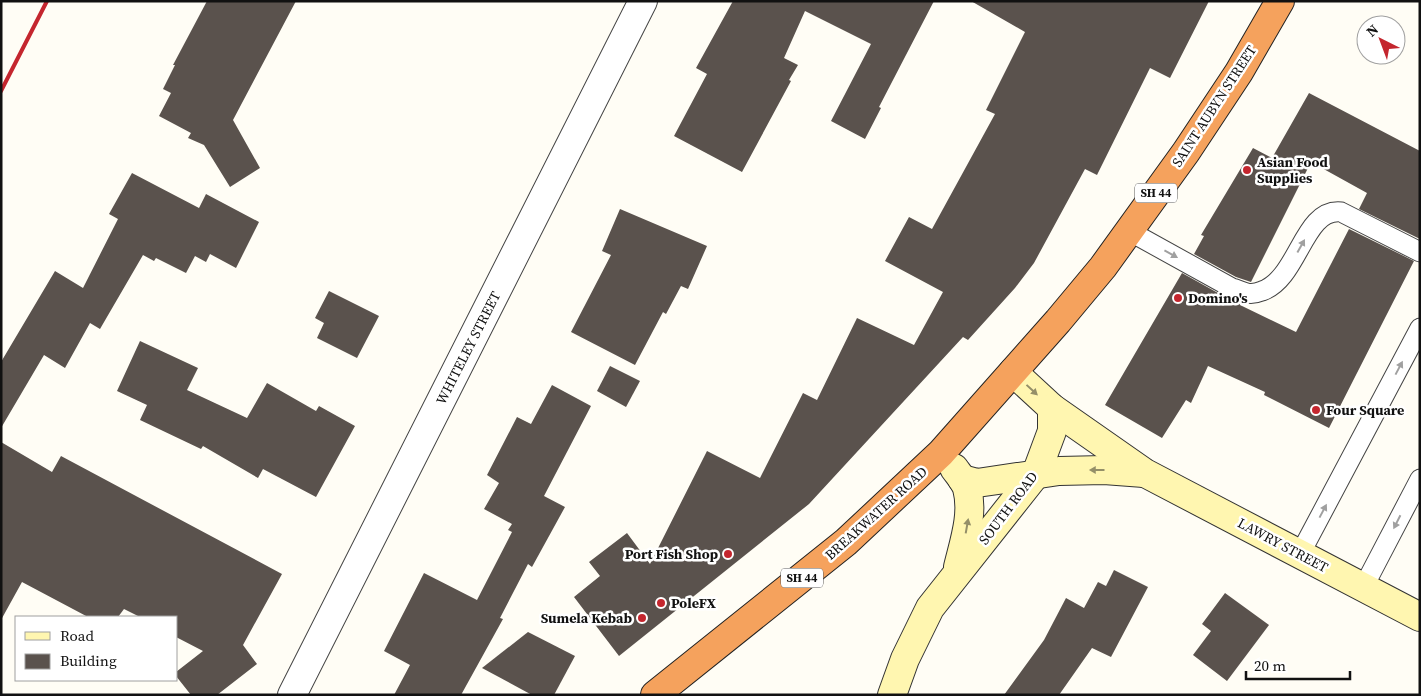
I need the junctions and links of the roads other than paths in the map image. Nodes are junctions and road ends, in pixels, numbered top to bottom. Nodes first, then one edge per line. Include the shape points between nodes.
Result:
1 (643, 1) edge
2 (1280, 1) edge
3 (1128, 231) junction
4 (1420, 252) edge
5 (1420, 328) edge
6 (1013, 372) junction
7 (1052, 408) junction
8 (941, 453) junction
9 (1036, 474) junction
10 (1145, 474) junction
11 (962, 479) junction
12 (1420, 479) edge
13 (1300, 554) junction
14 (957, 574) junction
15 (1363, 588) junction
16 (1420, 617) edge
17 (292, 695) edge
18 (655, 695) edge
19 (892, 695) edge

1 - 17 street, WHITELEY STREET
2 - 3 highway, SAINT AUBYN STREET / SH 44 via 1239,72
3 -> 4 lane via 1232,288 1248,293 1276,284 1289,269 1312,225 1334,212 1341,212
3 - 6 highway, SAINT AUBYN STREET / SH 44 via 1098,274
13 -> 5 lane
6 -> 7 street, LAWRY STREET
6 - 8 highway, BREAKWATER ROAD / SH 44
7 - 9 street, SOUTH ROAD via 1052,431
7 - 10 street, LAWRY STREET
8 - 11 street
8 - 18 highway, BREAKWATER ROAD / SH 44 via 846,542
10 -> 9 street, LAWRY STREET via 1104,470
9 - 11 street, LAWRY STREET via 977,484
9 - 14 street, SOUTH ROAD
10 - 13 street, LAWRY STREET
14 -> 11 street, SOUTH ROAD via 969,512 967,488
12 -> 15 lane
13 - 15 street, LAWRY STREET
14 - 19 street, SOUTH ROAD via 930,608
15 - 16 street, LAWRY STREET

